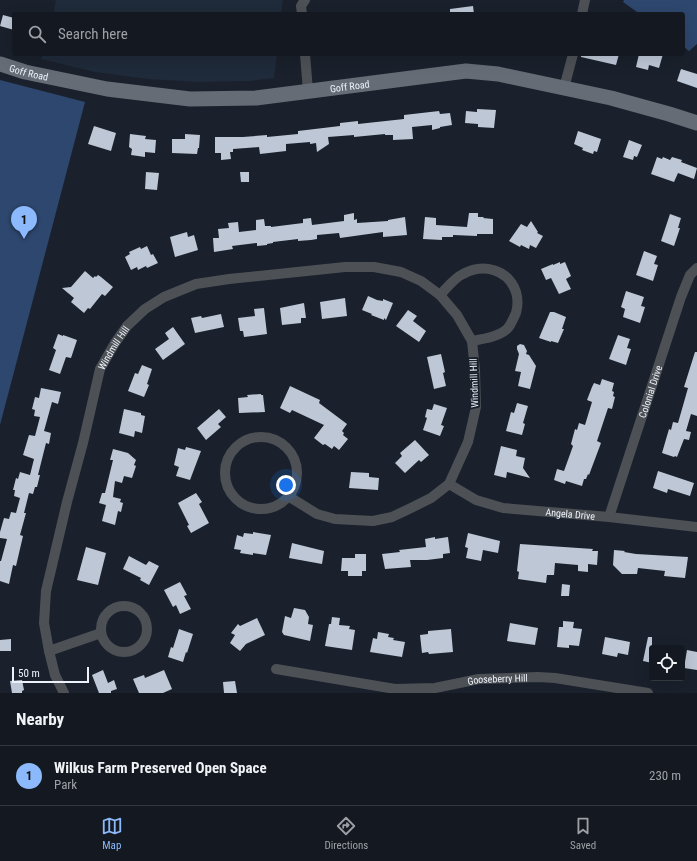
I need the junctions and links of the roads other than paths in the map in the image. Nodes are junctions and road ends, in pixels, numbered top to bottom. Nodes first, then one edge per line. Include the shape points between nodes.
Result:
1 (304, 0) edge
2 (585, 0) edge
3 (302, 12) edge
4 (582, 12) edge
5 (305, 56) edge
6 (572, 56) edge
7 (0, 64) edge
8 (564, 88) junction
9 (308, 91) junction
10 (697, 123) edge
11 (697, 268) edge
12 (440, 295) junction
13 (472, 341) junction
14 (448, 484) junction
15 (288, 496) junction
16 (609, 517) junction
17 (697, 526) edge
18 (101, 633) junction
19 (49, 651) junction
20 (276, 669) dead end
21 (395, 691) edge
22 (64, 693) edge
23 (648, 693) edge

1 - 3 street
2 - 4 street
5 - 9 street
6 - 8 street
7 - 9 street, Goff Road via 107,90 190,99 256,98
8 - 9 street, Goff Road via 498,74 466,71
8 - 10 street, Goff Road via 611,98
11 - 16 street, Colonial Drive via 690,276 681,297
12 - 13 street, Windmill Hill via 457,315
12 - 13 street via 461,274 470,270 497,270 513,284 518,297 517,310 512,322 506,330 496,335
12 - 19 street, Windmill Hill via 421,281 401,272 374,267 345,267 196,284 164,297 145,309 127,326 100,369 46,591 44,623
13 - 14 street, Windmill Hill via 476,407 468,442
14 - 15 street, Windmill Hill via 431,498 411,508 392,517 373,521 335,519 316,514
14 - 16 street, Angela Drive via 476,500 503,508
15 - 15 street via 276,506 260,509 244,505 232,495 225,480 226,464 233,450 245,440 261,437 277,441 289,451 296,465 296,482
16 - 17 street, Angela Drive
18 - 18 street via 103,618 112,609 123,606 138,611 147,624 147,632 141,645 128,652 114,650 108,646
18 - 19 street
19 - 22 street, Windmill Hill via 55,675
20 - 21 street, Gooseberry Hill
21 - 23 street, Gooseberry Hill via 435,688 479,679 538,677

